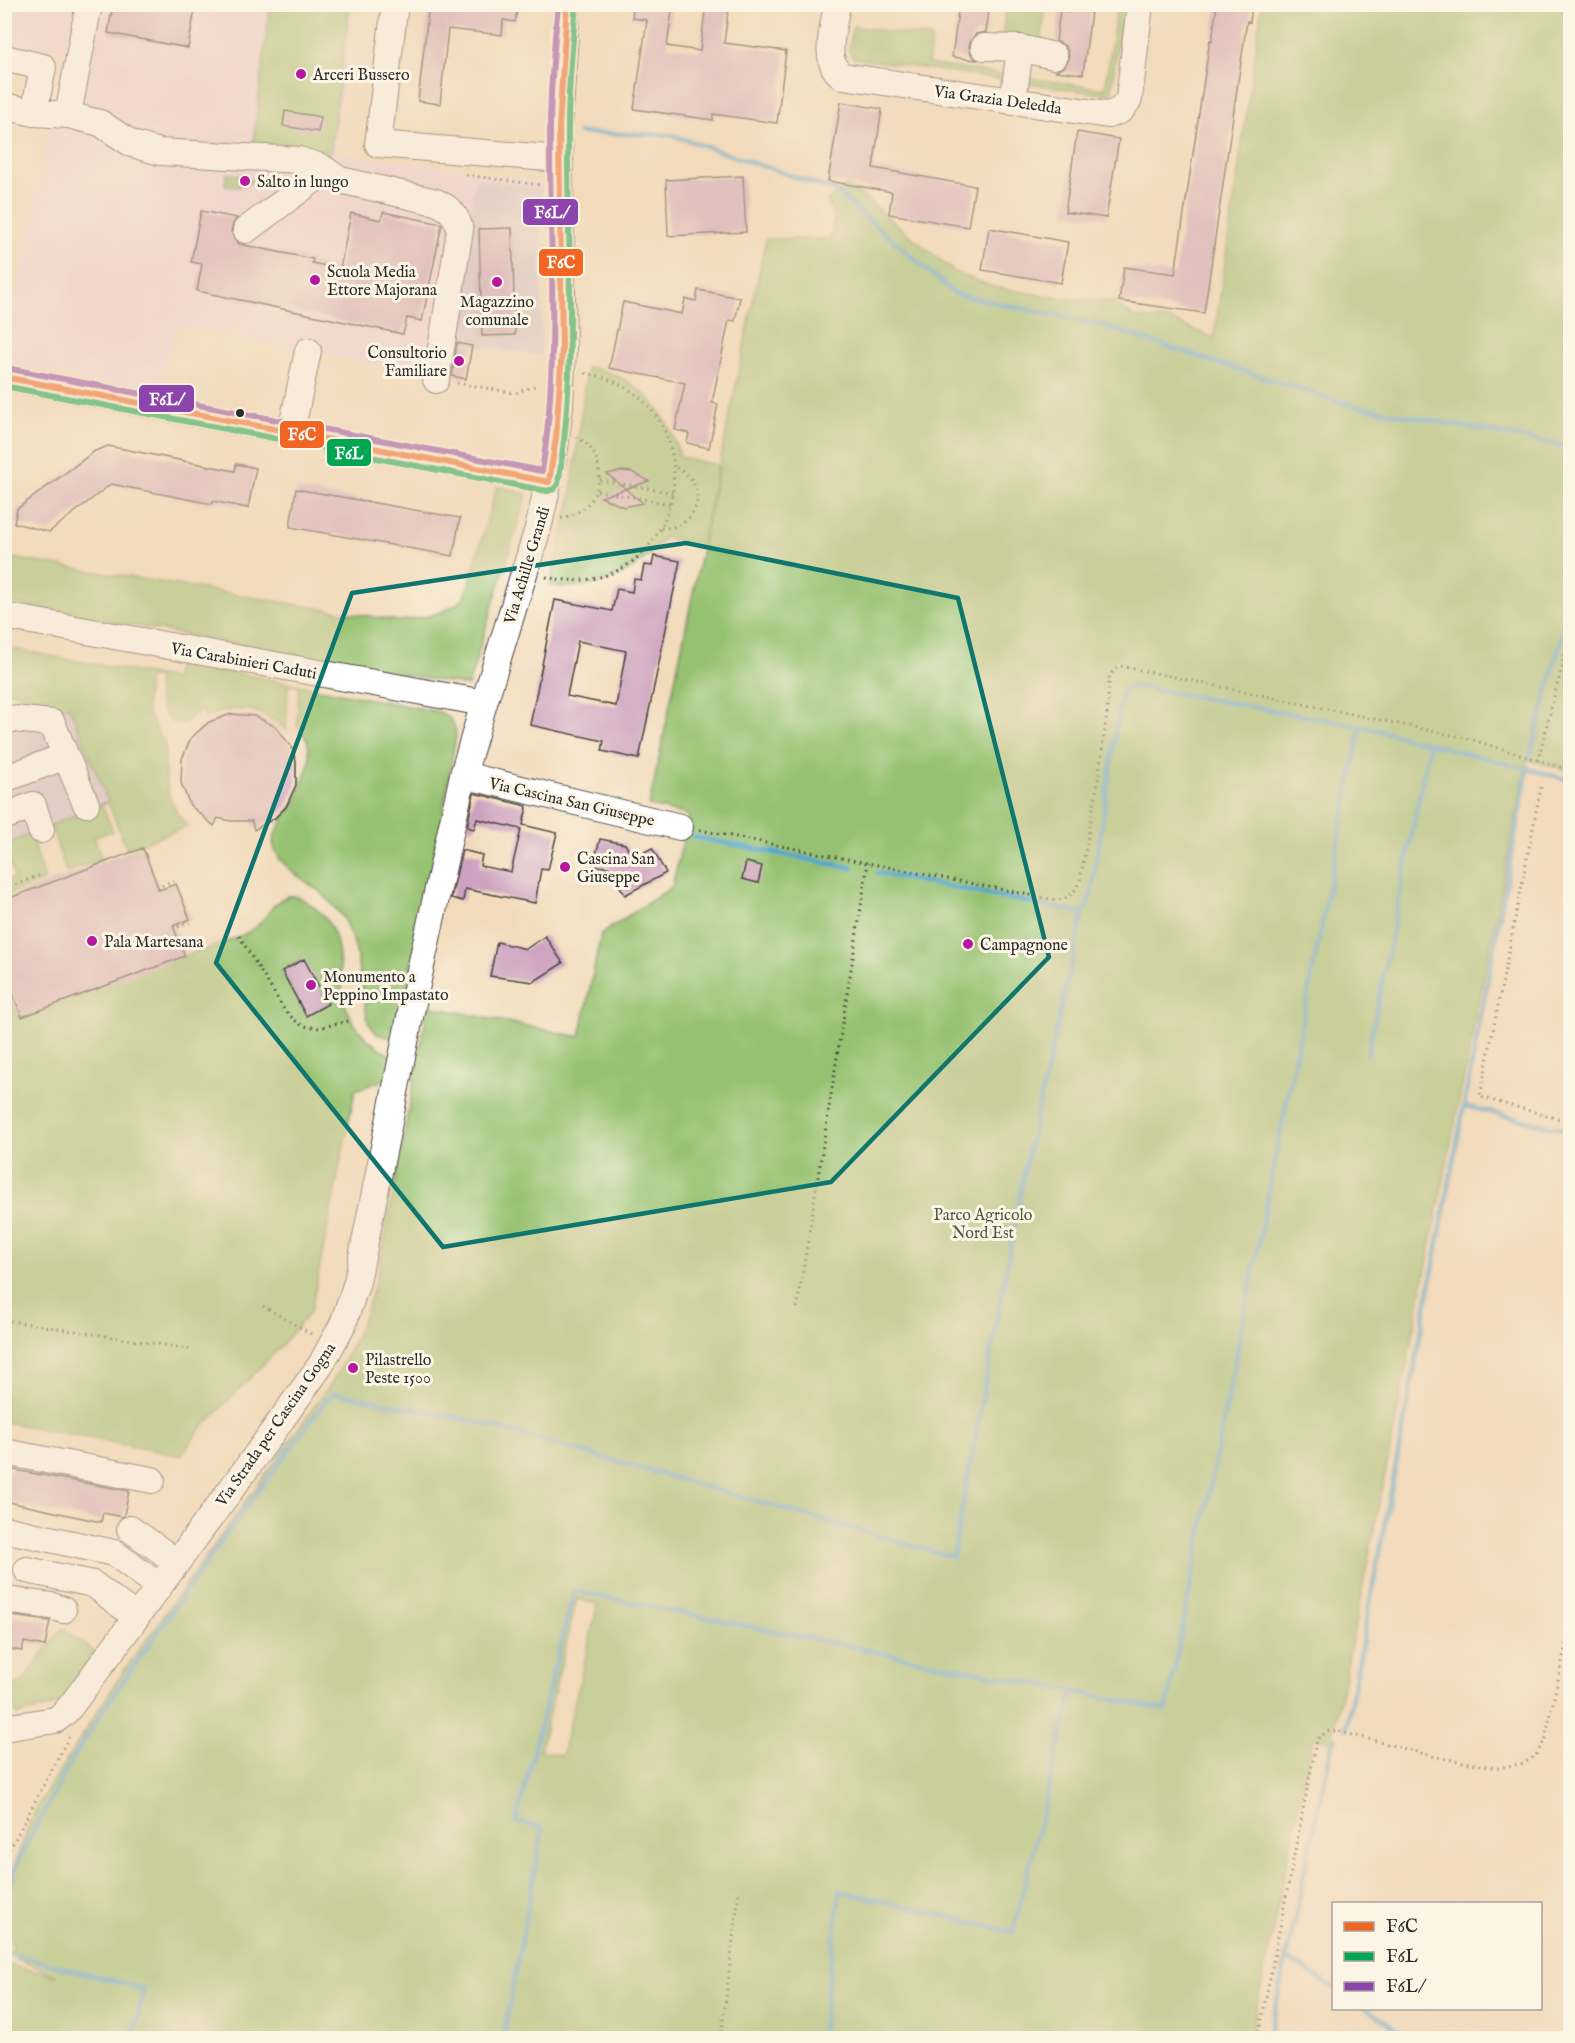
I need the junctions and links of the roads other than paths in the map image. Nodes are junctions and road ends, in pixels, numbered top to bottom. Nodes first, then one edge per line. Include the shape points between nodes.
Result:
1 (89, 4) edge
2 (395, 4) edge
3 (567, 4) edge
4 (837, 4) edge
5 (1140, 4) edge
6 (984, 47) dead end
7 (1020, 48) junction
8 (1054, 56) dead end
9 (4, 58) edge
10 (1013, 102) junction
11 (4, 106) edge
12 (34, 113) junction
13 (68, 115) junction
14 (560, 159) junction
15 (325, 171) junction
16 (246, 230) dead end
17 (308, 351) dead end
18 (4, 377) edge
19 (436, 380) road end
20 (291, 432) junction
21 (549, 482) junction
22 (4, 616) edge
23 (483, 703) junction
24 (4, 718) edge
25 (66, 756) junction
26 (463, 775) junction
27 (4, 779) edge
28 (86, 804) dead end
29 (4, 817) edge
30 (680, 827) road end
31 (41, 830) dead end
32 (412, 1007) joint
33 (4, 1452) edge
34 (152, 1480) dead end
35 (4, 1529) edge
36 (130, 1529) dead end
37 (177, 1562) junction
38 (27, 1570) dead end
39 (159, 1586) junction
40 (4, 1599) edge
41 (63, 1610) dead end
42 (136, 1617) junction
43 (4, 1728) edge

1 - 13 street
2 - 14 street via 378,144
3 - 14 street, Via Achille Grandi
4 - 10 street, Via Grazia Deledda via 830,56 832,67 840,75
5 - 10 street, Via Grazia Deledda via 1129,99 1121,110 1108,115
6 - 7 street
7 - 8 street
7 - 10 street
9 - 12 street via 43,67
11 - 12 street
12 - 13 street
13 - 15 street via 100,123 132,144 160,152 299,160
14 - 21 street, Via Achille Grandi via 562,360 559,419
15 - 16 street
15 - 19 street via 340,180 436,202 455,214 460,230
17 - 20 street
18 - 20 street
20 - 21 street
21 - 23 street, Via Achille Grandi
22 - 23 street, Via Carabinieri Caduti
23 - 26 street, Via Achille Grandi
24 - 25 street via 52,723
25 - 27 street
25 - 28 street
26 - 30 street, Via Cascina San Giuseppe
26 - 32 street, Via Achille Grandi
29 - 31 street via 33,805
32 - 37 street, Via Strada per Cascina Gogna via 357,1282 343,1324 320,1366
33 - 34 street
35 - 39 street via 114,1553
36 - 37 street
37 - 39 street, Via Strada per Cascina Gogna
38 - 42 street via 93,1584
39 - 42 street, Via Strada per Cascina Gogna
40 - 41 street
42 - 43 street, Via Strada per Cascina Gogna via 61,1714

